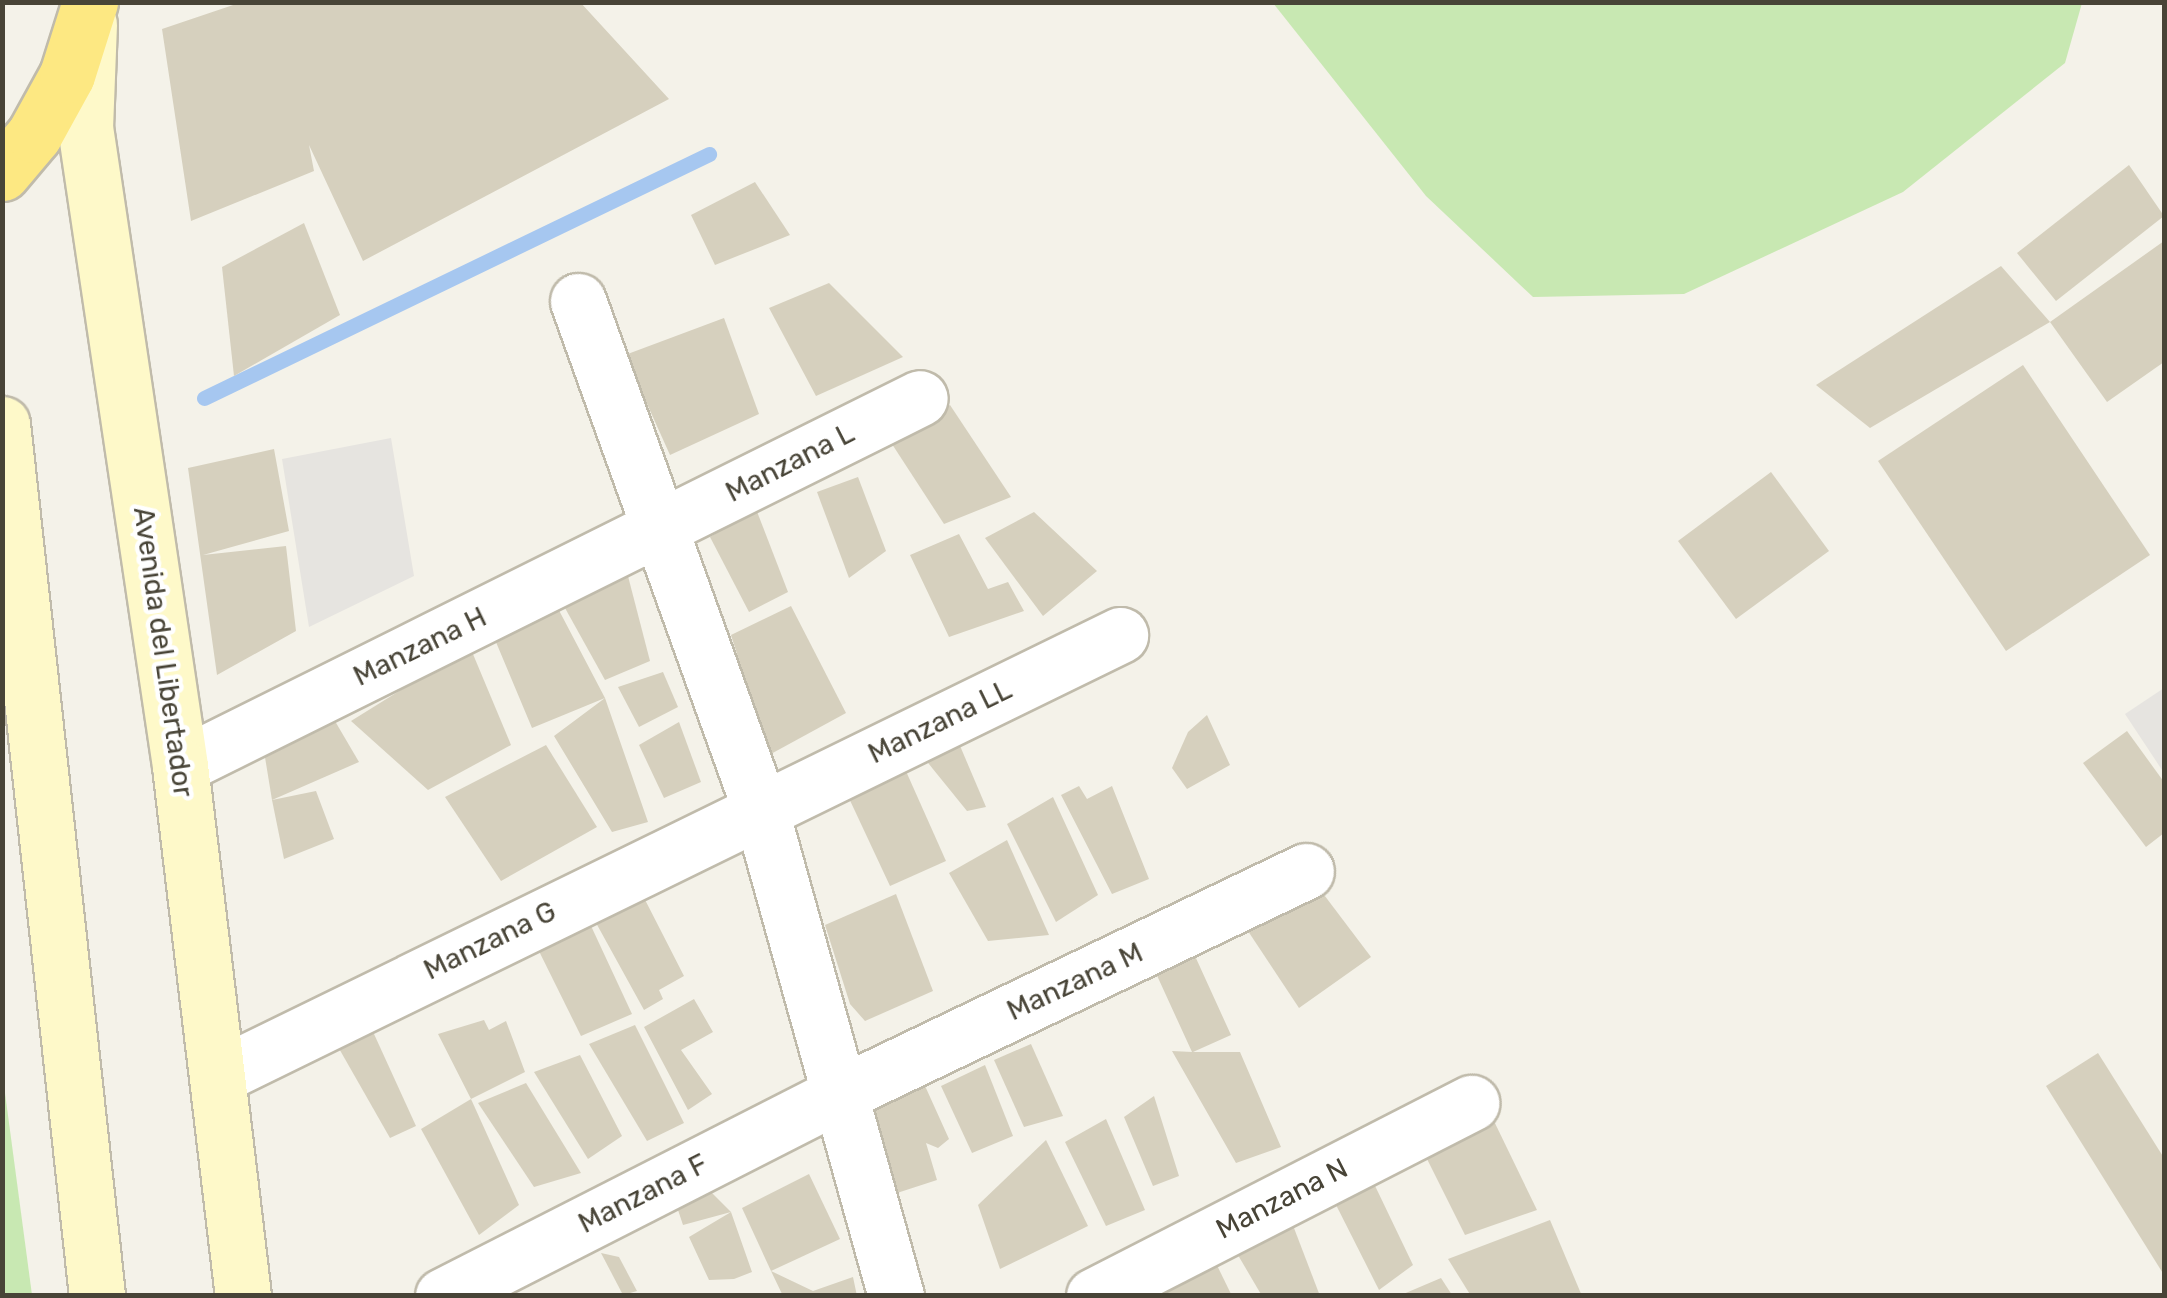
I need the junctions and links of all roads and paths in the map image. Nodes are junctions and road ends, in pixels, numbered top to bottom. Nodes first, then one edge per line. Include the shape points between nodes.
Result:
1 (90, 6) edge
2 (2, 172) edge
3 (578, 301) dead end
4 (920, 398) dead end
5 (2, 424) edge
6 (660, 528) junction
7 (1120, 636) dead end
8 (180, 766) junction
9 (760, 808) junction
10 (1306, 872) dead end
11 (220, 1075) junction
12 (844, 1092) junction
13 (1471, 1103) dead end
14 (97, 1296) edge
15 (243, 1296) edge
16 (442, 1296) edge
17 (896, 1296) edge
18 (1094, 1296) edge

1 - 2 highway via 67,75 34,135
1 - 8 main road, Avenida del Libertador via 86,127
3 - 6 street
4 - 6 street, Manzana L
5 - 14 main road
6 - 8 street, Manzana H
6 - 9 street
7 - 9 street, Manzana LL
8 - 11 main road, Avenida del Libertador
9 - 11 street, Manzana G
9 - 12 street
10 - 12 street, Manzana M
11 - 15 main road, Avenida del Libertador
12 - 16 street, Manzana F
12 - 17 street
13 - 18 street, Manzana N

